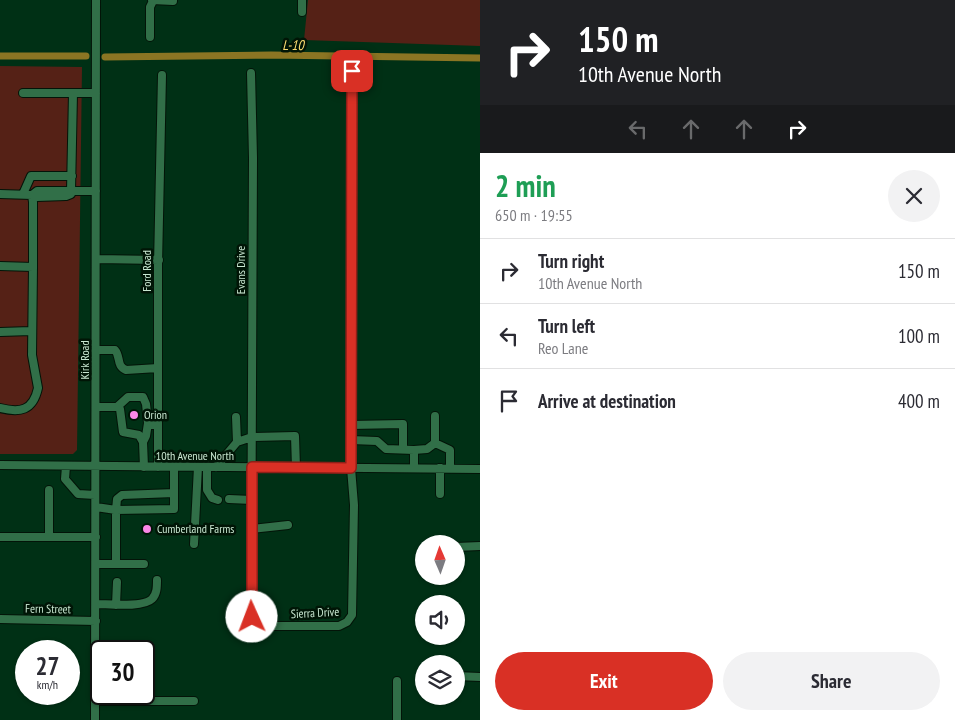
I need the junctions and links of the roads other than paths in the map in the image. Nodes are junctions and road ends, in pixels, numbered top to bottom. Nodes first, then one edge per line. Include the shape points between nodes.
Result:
1 (96, 0) edge
2 (302, 0) edge
3 (152, 1) edge
4 (173, 1) edge
5 (302, 12) dead end
6 (150, 37) dead end
7 (352, 71) dead end
8 (251, 73) dead end
9 (162, 75) dead end
10 (23, 93) dead end
11 (73, 93) junction
12 (96, 93) junction
13 (72, 176) junction
14 (71, 190) junction
15 (96, 191) junction
16 (0, 194) edge
17 (23, 194) junction
18 (32, 195) junction
19 (96, 259) junction
20 (158, 260) junction
21 (0, 266) edge
22 (33, 267) junction
23 (31, 330) junction
24 (0, 332) edge
25 (96, 350) junction
26 (158, 368) junction
27 (117, 406) junction
28 (96, 407) junction
29 (0, 408) edge
30 (436, 416) dead end
31 (236, 417) dead end
32 (148, 423) junction
33 (158, 425) junction
34 (351, 425) junction
35 (252, 436) junction
36 (351, 440) junction
37 (143, 442) junction
38 (236, 442) junction
39 (435, 443) junction
40 (403, 449) junction
41 (414, 450) junction
42 (0, 465) edge
43 (66, 466) junction
44 (96, 466) junction
45 (144, 467) junction
46 (158, 467) junction
47 (174, 467) junction
48 (198, 467) junction
49 (207, 467) junction
50 (216, 467) junction
51 (252, 467) junction
52 (296, 468) junction
53 (351, 468) junction
54 (414, 468) junction
55 (440, 468) junction
56 (450, 468) junction
57 (480, 468) edge
58 (49, 490) dead end
59 (174, 493) junction
60 (440, 494) dead end
61 (95, 495) junction
62 (218, 500) dead end
63 (229, 500) dead end
64 (252, 500) junction
65 (96, 507) junction
66 (116, 510) junction
67 (288, 525) dead end
68 (252, 529) junction
69 (0, 537) edge
70 (49, 537) junction
71 (96, 538) junction
72 (194, 544) dead end
73 (480, 546) edge
74 (465, 547) edge
75 (96, 564) junction
76 (116, 564) junction
77 (144, 564) dead end
78 (157, 580) dead end
79 (117, 582) dead end
80 (96, 604) junction
81 (116, 605) junction
82 (0, 619) edge
83 (96, 620) junction
84 (96, 640) edge
85 (465, 676) edge
86 (480, 677) edge
87 (397, 681) dead end
88 (155, 701) edge
89 (194, 701) dead end
90 (95, 705) edge
91 (95, 720) edge
92 (397, 720) edge

1 - 12 street, Kirk Road
2 - 5 street
3 - 4 street
3 - 6 street
7 - 34 street
8 - 35 street, Evans Drive
9 - 20 street, Ford Road
10 - 11 street
11 - 12 street
11 - 13 street
12 - 15 street, Kirk Road
13 - 14 street
13 - 17 street via 31,176
14 - 15 street
14 - 18 street via 66,196
15 - 19 street, Kirk Road
16 - 17 street
17 - 18 street
18 - 22 street
19 - 20 street
19 - 25 street, Kirk Road
20 - 26 street, Ford Road
21 - 22 street
22 - 23 street
23 - 24 street
23 - 29 street via 38,388 35,398 22,410
25 - 26 street via 115,350 119,364 126,370
25 - 28 street, Kirk Road
26 - 33 street, Ford Road
27 - 28 street
27 - 32 street via 128,397 143,397
27 - 37 street via 123,432 139,435
28 - 44 street, Kirk Road
30 - 39 street
31 - 38 street
32 - 33 street
32 - 37 street
33 - 46 street, Ford Road
34 - 36 street
34 - 40 street via 403,424
35 - 38 street
35 - 51 street, Evans Drive
35 - 52 street via 295,436
36 - 40 street via 377,440 386,449
36 - 53 street
37 - 45 street
38 - 50 street
39 - 41 street via 427,449
39 - 56 street via 450,450
40 - 41 street
41 - 54 street
42 - 43 street, 10th Avenue North
43 - 44 street, 10th Avenue North
43 - 61 street via 66,479 78,494
44 - 45 street, 10th Avenue North
44 - 61 street, Kirk Road
45 - 46 street, 10th Avenue North
46 - 47 street, 10th Avenue North
47 - 48 street, 10th Avenue North
47 - 59 street
48 - 49 street, 10th Avenue North
48 - 72 street
49 - 50 street, 10th Avenue North
49 - 62 street via 207,490 212,498
50 - 51 street, 10th Avenue North
51 - 52 street, 10th Avenue North
51 - 64 street, Sierra Drive
52 - 53 street, 10th Avenue North
53 - 54 street, 10th Avenue North
53 - 68 street, Sierra Drive via 354,504 352,615 347,622 339,626 262,626 254,621 251,613
54 - 55 street, 10th Avenue North
55 - 56 street, 10th Avenue North
55 - 60 street
56 - 57 street, 10th Avenue North
58 - 70 street
59 - 66 street via 122,495 117,499
59 - 66 street via 174,509
61 - 65 street, Kirk Road
63 - 64 street
64 - 68 street, Sierra Drive
65 - 66 street
65 - 71 street, Kirk Road
66 - 76 street
67 - 68 street
69 - 70 street
70 - 71 street
71 - 75 street, Kirk Road
73 - 74 street
75 - 76 street
75 - 80 street, Kirk Road
76 - 77 street
78 - 81 street via 157,590 150,601
79 - 81 street
80 - 81 street
80 - 83 street, Kirk Road
82 - 83 street, Fern Street
83 - 84 street, Kirk Road
85 - 86 street
87 - 92 street
88 - 89 street
90 - 91 street, Kirk Road

